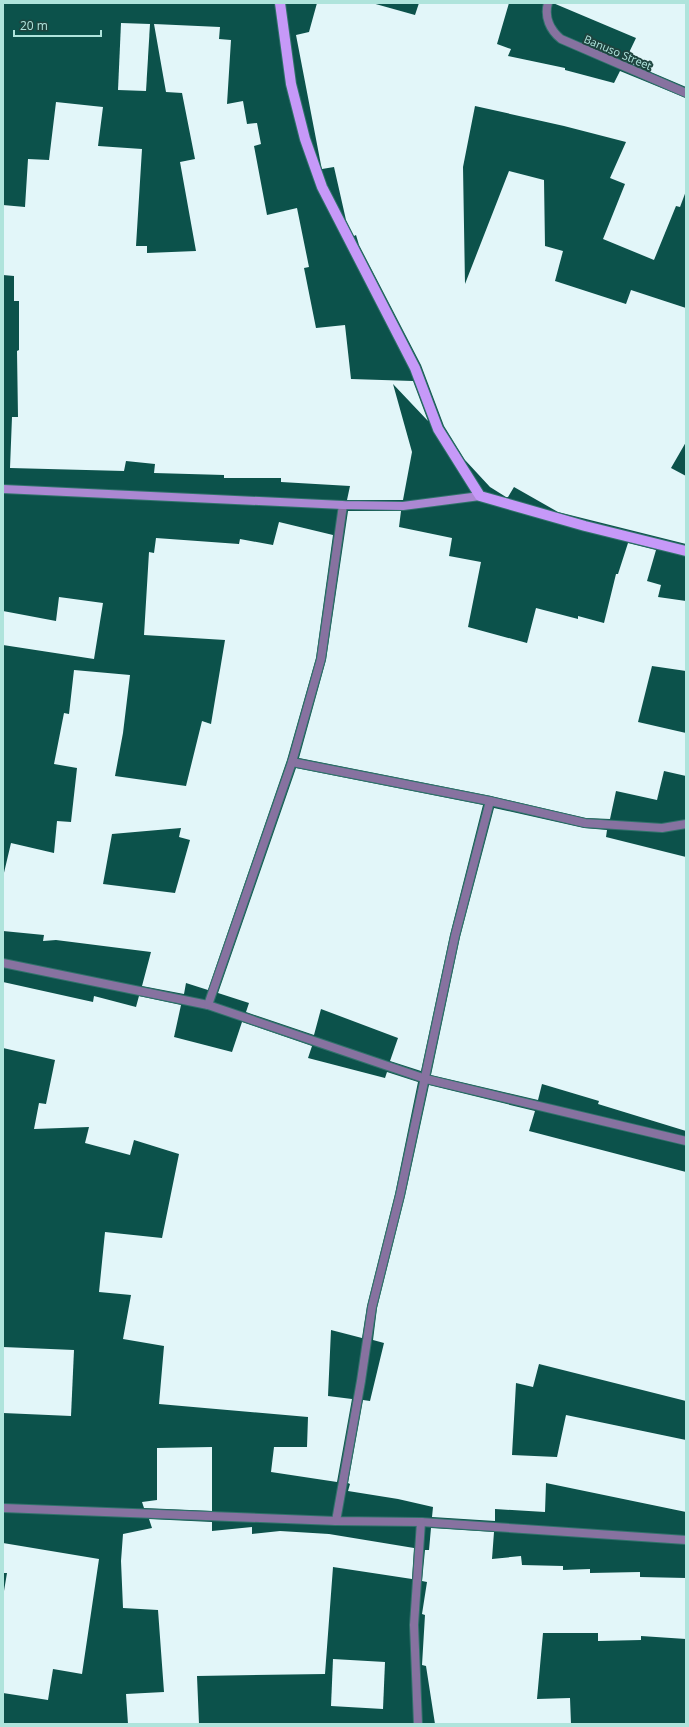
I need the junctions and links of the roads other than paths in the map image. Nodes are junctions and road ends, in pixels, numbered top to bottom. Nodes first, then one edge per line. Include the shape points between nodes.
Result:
1 (280, 3) edge
2 (548, 3) edge
3 (686, 93) edge
4 (3, 488) edge
5 (480, 496) junction
6 (343, 505) junction
7 (686, 551) edge
8 (292, 762) junction
9 (490, 801) junction
10 (686, 824) edge
11 (3, 963) edge
12 (208, 1006) junction
13 (426, 1079) junction
14 (686, 1141) edge
15 (3, 1508) edge
16 (336, 1521) junction
17 (421, 1522) junction
18 (686, 1540) edge
19 (418, 1724) edge

1 - 5 main road via 291,84 305,139 322,187 415,368 438,429
2 - 3 street, Banuso Street via 548,23 561,39
4 - 6 street
5 - 6 street via 403,506
5 - 7 main road
6 - 8 street via 321,659
8 - 9 street
8 - 12 street
9 - 10 street via 585,823 662,828
9 - 13 street via 455,936
11 - 12 street
12 - 13 street
13 - 14 street
13 - 16 street via 372,1307
15 - 16 street
16 - 17 street
17 - 18 street
17 - 19 street via 414,1625

